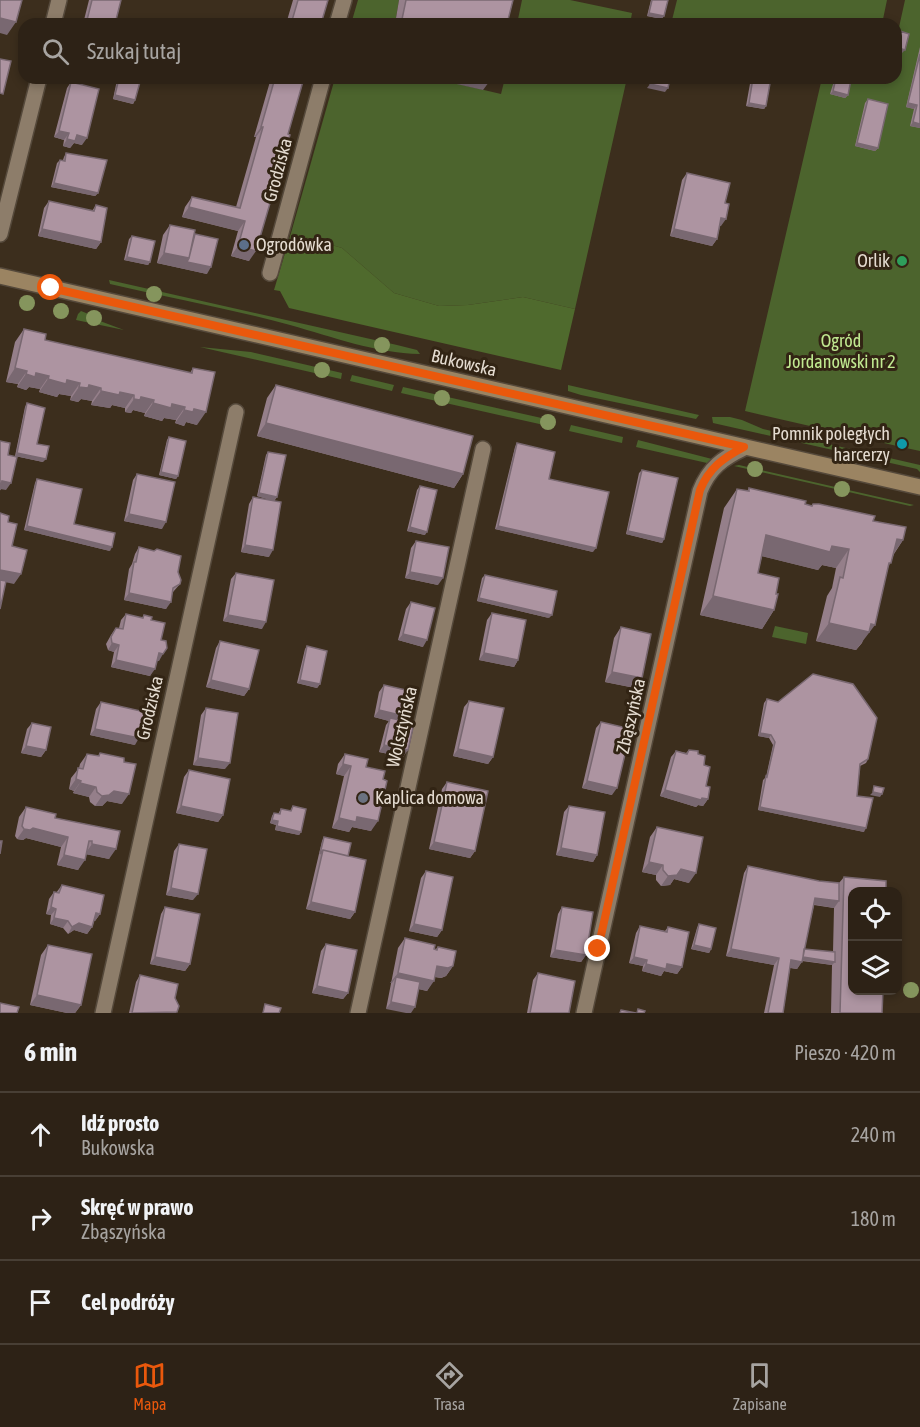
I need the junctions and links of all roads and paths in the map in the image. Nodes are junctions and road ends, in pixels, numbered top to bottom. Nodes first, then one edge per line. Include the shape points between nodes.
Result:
1 (59, 0) edge
2 (344, 0) edge
3 (54, 18) edge
4 (339, 18) edge
5 (38, 84) edge
6 (321, 84) edge
7 (0, 234) edge
8 (270, 273) dead end
9 (0, 276) edge
10 (236, 412) dead end
11 (744, 447) junction
12 (483, 450) dead end
13 (920, 487) edge
14 (103, 1013) edge
15 (358, 1013) edge
16 (584, 1013) edge

1 - 3 street
2 - 4 street
5 - 7 street
6 - 8 street, Grodziska
9 - 11 main road, Bukowska
10 - 14 street, Grodziska
11 - 13 main road, Bukowska
11 - 16 street, Zbąszyńska via 711,470 700,490
12 - 15 street, Wolsztyńska

